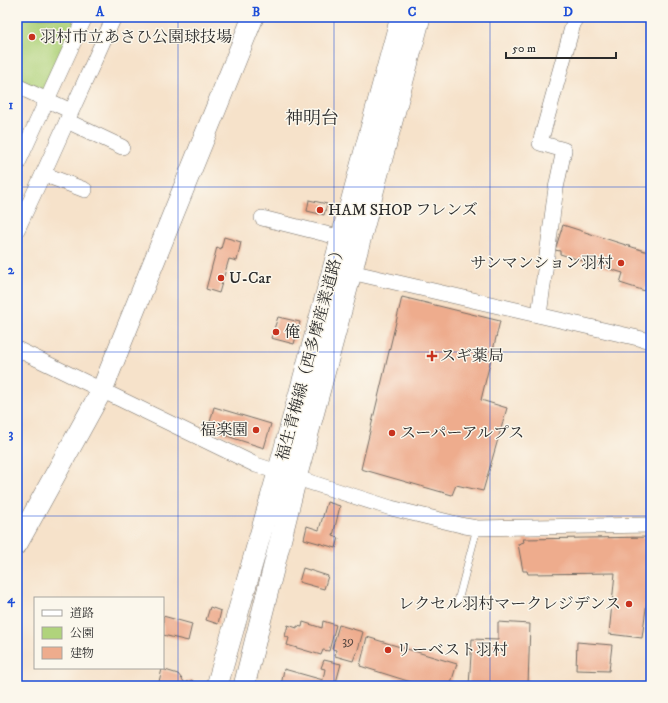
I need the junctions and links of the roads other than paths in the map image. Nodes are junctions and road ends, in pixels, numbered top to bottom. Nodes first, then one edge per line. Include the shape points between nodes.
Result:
1 (85, 17) edge
2 (114, 17) edge
3 (253, 17) edge
4 (401, 17) edge
5 (420, 17) edge
6 (575, 17) edge
7 (17, 86) edge
8 (47, 100) junction
9 (69, 116) junction
10 (122, 147) dead end
11 (17, 165) edge
12 (43, 174) junction
13 (85, 190) dead end
14 (262, 218) dead end
15 (17, 230) edge
16 (342, 238) junction
17 (343, 270) junction
18 (539, 314) junction
19 (651, 341) edge
20 (17, 349) edge
21 (102, 390) junction
22 (287, 476) junction
23 (651, 525) edge
24 (476, 528) junction
25 (17, 544) edge
26 (458, 601) dead end
27 (217, 686) edge
28 (244, 686) edge

1 - 8 street
2 - 9 street
3 - 21 main road
4 - 16 main road, 福生青梅線（西多摩産業道路）
5 - 17 main road, 福生青梅線（西多摩産業道路）
6 - 18 street via 540,143 564,150 556,188
7 - 8 street
8 - 9 street
8 - 11 street
9 - 10 street
9 - 12 street
12 - 13 street
12 - 15 street
14 - 16 street
16 - 17 main road, 福生青梅線（西多摩産業道路）
17 - 18 street
17 - 22 main road, 福生青梅線（西多摩産業道路）
18 - 19 street
20 - 21 street
21 - 22 street via 256,465
21 - 25 main road
22 - 24 street via 391,508
22 - 27 main road, 福生青梅線（西多摩産業道路）
22 - 28 main road, 福生青梅線（西多摩産業道路）
23 - 24 street
24 - 26 lane

